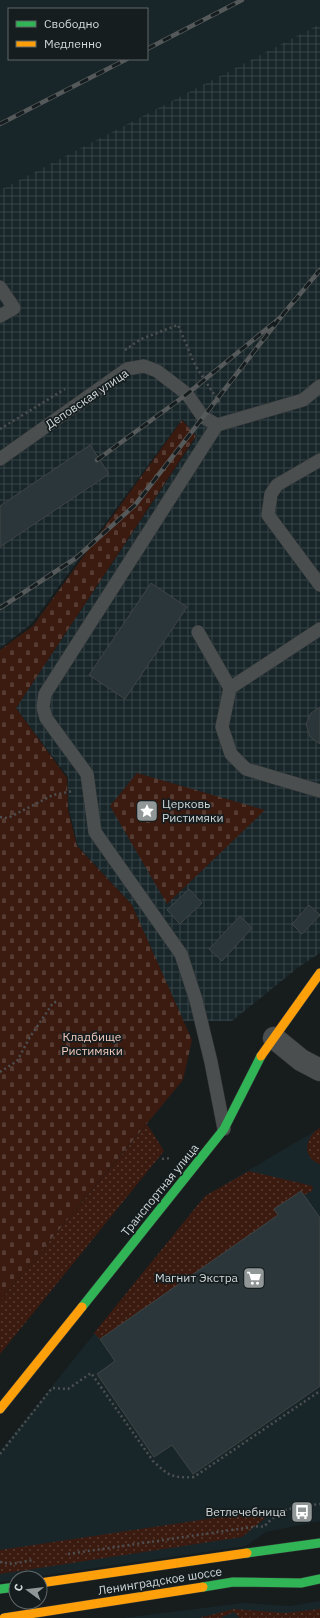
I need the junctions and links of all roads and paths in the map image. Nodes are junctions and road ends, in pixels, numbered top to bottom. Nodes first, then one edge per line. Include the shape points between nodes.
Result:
1 (0, 287) edge
2 (0, 316) edge
3 (320, 386) edge
4 (217, 425) junction
5 (0, 459) edge
6 (320, 460) edge
7 (320, 585) edge
8 (320, 629) edge
9 (198, 632) dead end
10 (230, 688) junction
11 (89, 788) junction
12 (320, 791) edge
13 (0, 817) edge
14 (320, 973) edge
15 (58, 1001) dead end
16 (274, 1038) junction
17 (320, 1070) edge
18 (0, 1072) edge
19 (224, 1129) junction
20 (320, 1391) edge
21 (0, 1409) edge
22 (0, 1454) edge
23 (320, 1504) edge
24 (320, 1543) edge
25 (66, 1555) dead end
26 (35, 1560) dead end
27 (0, 1562) edge
28 (320, 1579) edge
29 (48, 1582) edge
30 (4, 1618) edge

1 - 2 lane via 14,308
3 - 4 lane via 303,400
4 - 5 lane, Деповская улица via 203,417 187,394 157,371 144,366 127,369
4 - 11 lane via 45,694 43,707 46,718 87,774
6 - 7 lane via 277,485 271,494 268,515
8 - 10 lane
9 - 10 lane
10 - 12 lane via 222,727 231,754 246,769
11 - 13 path via 53,795 8,818
11 - 19 lane via 95,832 181,954 199,1014
14 - 16 main road, Транспортная улица
15 - 18 path via 53,1003 17,1061
16 - 17 street via 301,1060
16 - 19 main road, Транспортная улица via 263,1053
19 - 21 main road, Транспортная улица
20 - 22 path via 194,1477 178,1478 153,1461 124,1415 91,1373 68,1389 52,1388
23 - 25 path via 285,1510 274,1515 264,1527
24 - 29 main road, Ленинградское шоссе
26 - 27 path via 12,1564
28 - 30 main road, Ленинградское шоссе via 300,1583 233,1582

